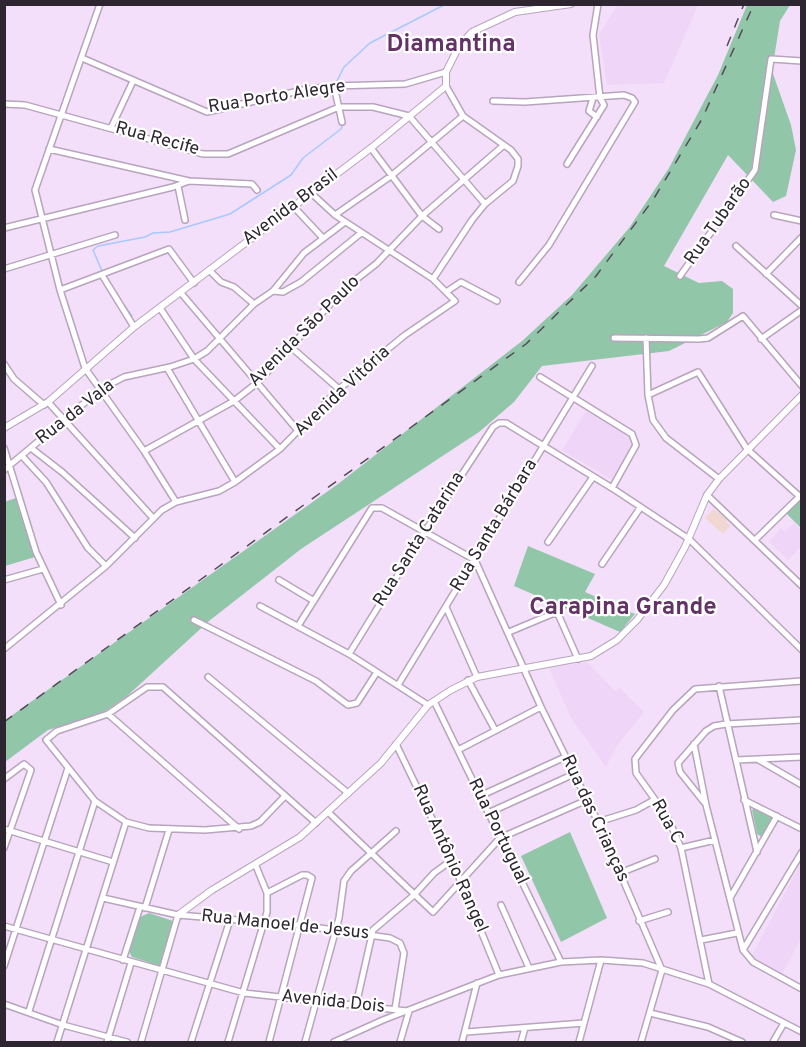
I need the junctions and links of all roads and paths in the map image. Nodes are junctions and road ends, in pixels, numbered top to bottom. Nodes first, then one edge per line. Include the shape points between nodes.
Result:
1 (100, 4) edge
2 (571, 4) edge
3 (598, 4) edge
4 (82, 58) junction
5 (801, 61) edge
6 (446, 72) junction
7 (133, 81) junction
8 (334, 86) junction
9 (446, 86) junction
10 (593, 98) junction
11 (600, 98) junction
12 (493, 100) dead end
13 (4, 104) edge
14 (339, 107) junction
15 (60, 114) junction
16 (409, 116) junction
17 (463, 116) junction
18 (597, 117) junction
19 (342, 122) dead end
20 (111, 128) junction
21 (433, 142) junction
22 (504, 145) junction
23 (371, 148) junction
24 (49, 149) junction
25 (567, 164) dead end
26 (391, 176) junction
27 (462, 179) junction
28 (189, 181) junction
29 (178, 186) junction
30 (257, 190) dead end
31 (310, 192) junction
32 (486, 204) junction
33 (293, 206) junction
34 (335, 215) junction
35 (774, 215) dead end
36 (422, 216) junction
37 (41, 217) junction
38 (185, 220) dead end
39 (801, 221) edge
40 (345, 222) junction
41 (4, 228) edge
42 (439, 229) dead end
43 (361, 232) junction
44 (115, 235) dead end
45 (322, 237) junction
46 (801, 237) edge
47 (736, 246) dead end
48 (391, 251) junction
49 (50, 255) junction
50 (4, 269) edge
51 (210, 271) junction
52 (766, 274) junction
53 (102, 275) junction
54 (680, 276) dead end
55 (433, 279) junction
56 (194, 282) junction
57 (519, 282) dead end
58 (60, 290) junction
59 (273, 291) junction
60 (446, 292) junction
61 (182, 293) junction
62 (497, 301) dead end
63 (254, 304) junction
64 (801, 306) edge
65 (160, 308) junction
66 (801, 310) edge
67 (134, 327) junction
68 (614, 338) dead end
69 (646, 338) junction
70 (761, 339) junction
71 (220, 341) junction
72 (292, 348) junction
73 (194, 359) junction
74 (4, 363) edge
75 (592, 366) dead end
76 (85, 368) junction
77 (166, 368) junction
78 (540, 377) dead end
79 (257, 383) junction
80 (801, 386) edge
81 (101, 389) junction
82 (339, 389) junction
83 (801, 394) edge
84 (648, 395) junction
85 (573, 398) junction
86 (234, 401) junction
87 (46, 403) junction
88 (65, 420) junction
89 (198, 422) junction
90 (4, 428) edge
91 (299, 432) junction
92 (543, 446) junction
93 (4, 448) edge
94 (31, 448) junction
95 (280, 449) junction
96 (747, 449) junction
97 (144, 451) junction
98 (22, 456) junction
99 (7, 468) edge
100 (593, 477) junction
101 (719, 479) junction
102 (235, 482) junction
103 (612, 488) junction
104 (707, 495) junction
105 (800, 495) edge
106 (176, 502) junction
107 (640, 508) junction
108 (153, 518) junction
109 (425, 531) junction
110 (135, 538) junction
111 (689, 539) junction
112 (755, 540) junction
113 (548, 542) dead end
114 (475, 560) junction
115 (602, 564) dead end
116 (106, 566) junction
117 (43, 569) junction
118 (4, 580) edge
119 (279, 580) dead end
120 (801, 586) edge
121 (314, 601) junction
122 (61, 605) junction
123 (260, 606) dead end
124 (446, 607) junction
125 (194, 620) dead end
126 (298, 626) junction
127 (509, 632) junction
128 (4, 649) edge
129 (801, 650) edge
130 (349, 654) junction
131 (578, 659) junction
132 (525, 668) junction
133 (377, 672) junction
134 (208, 677) dead end
135 (477, 677) junction
136 (468, 681) junction
137 (801, 681) edge
138 (398, 685) junction
139 (719, 686) junction
140 (431, 703) junction
141 (541, 707) junction
142 (108, 714) junction
143 (801, 720) edge
144 (726, 724) junction
145 (495, 730) junction
146 (396, 744) junction
147 (694, 744) junction
148 (458, 750) junction
149 (566, 757) junction
150 (801, 757) edge
151 (757, 759) junction
152 (736, 760) junction
153 (68, 768) junction
154 (574, 774) junction
155 (4, 779) edge
156 (801, 785) edge
157 (348, 793) junction
158 (285, 796) junction
159 (480, 796) junction
160 (587, 800) junction
161 (654, 800) junction
162 (744, 800) junction
163 (95, 801) junction
164 (706, 805) junction
165 (328, 812) junction
166 (488, 813) junction
167 (777, 816) junction
168 (126, 822) junction
169 (598, 822) junction
170 (316, 823) junction
171 (239, 829) junction
172 (801, 829) edge
173 (7, 830) edge
174 (169, 830) junction
175 (396, 831) dead end
176 (500, 838) junction
177 (716, 840) junction
178 (44, 842) junction
179 (4, 848) edge
180 (681, 848) junction
181 (77, 852) junction
182 (370, 852) junction
183 (757, 852) junction
184 (801, 852) edge
185 (655, 859) dead end
186 (452, 860) junction
187 (113, 862) junction
188 (255, 866) junction
189 (620, 873) junction
190 (462, 882) junction
191 (267, 893) junction
192 (413, 896) junction
193 (103, 898) junction
194 (729, 898) junction
195 (501, 905) dead end
196 (143, 908) junction
197 (668, 912) dead end
198 (178, 915) junction
199 (230, 920) junction
200 (639, 921) junction
201 (265, 923) junction
202 (4, 926) edge
203 (299, 926) junction
204 (16, 930) junction
205 (335, 930) junction
206 (737, 933) junction
207 (371, 934) junction
208 (51, 940) junction
209 (701, 940) junction
210 (88, 950) junction
211 (743, 950) junction
212 (123, 960) junction
213 (601, 960) junction
214 (561, 962) junction
215 (131, 963) junction
216 (4, 966) edge
217 (529, 968) junction
218 (662, 970) junction
219 (162, 971) junction
220 (499, 975) junction
221 (477, 983) junction
222 (208, 984) junction
223 (709, 984) junction
224 (801, 989) edge
225 (244, 993) junction
226 (279, 998) junction
227 (314, 1002) junction
228 (4, 1004) edge
229 (356, 1005) junction
230 (395, 1009) junction
231 (29, 1011) junction
232 (409, 1011) junction
233 (650, 1013) junction
234 (584, 1023) junction
235 (784, 1023) junction
236 (63, 1025) junction
237 (525, 1028) junction
238 (466, 1032) junction
239 (801, 1032) edge
240 (108, 1040) edge
241 (57, 1042) edge
242 (128, 1042) edge
243 (141, 1042) edge
244 (191, 1042) edge
245 (228, 1042) edge
246 (269, 1042) edge
247 (305, 1042) edge
248 (334, 1042) edge
249 (400, 1042) edge
250 (462, 1042) edge
251 (521, 1042) edge
252 (579, 1042) edge
253 (641, 1042) edge
254 (742, 1042) edge
255 (772, 1042) edge

1 - 4 street
2 - 6 street via 515,12 472,32 459,46
3 - 11 street via 593,35
4 - 7 street, Rua Porto Alegre
4 - 15 street
5 - 54 street, Rua Tubarão via 771,59 755,170
6 - 8 street, Rua Porto Alegre via 405,84
6 - 9 street
7 - 8 street, Rua Porto Alegre via 207,112 275,95
7 - 20 street
8 - 14 street
9 - 16 street, Avenida Brasil
9 - 17 street
10 - 11 street
10 - 12 street
10 - 18 street via 589,111
11 - 18 street via 604,105
11 - 57 street via 624,95 635,102 549,245
13 - 15 street, Rua Recife
14 - 16 street, Rua Recife via 373,107
14 - 19 street
14 - 20 street, Rua Recife via 228,154 203,154
15 - 20 street, Rua Recife
15 - 24 street
16 - 21 street
16 - 23 street, Avenida Brasil
17 - 21 street
17 - 22 street
18 - 25 street
21 - 26 street
21 - 27 street
22 - 27 street, Avenida São Paulo
22 - 32 street via 516,155 518,173
23 - 26 street
23 - 31 street, Avenida Brasil
24 - 28 street
24 - 37 street via 35,190
26 - 34 street
26 - 36 street
27 - 32 street
27 - 36 street, Avenida São Paulo
28 - 29 street
28 - 30 street via 252,184
29 - 37 street
29 - 38 street
31 - 33 street, Avenida Brasil
31 - 34 street
32 - 55 street
33 - 45 street
33 - 51 street, Avenida Brasil
34 - 40 street
35 - 39 street
36 - 42 street
36 - 48 street, Avenida São Paulo
37 - 41 street
37 - 49 street
40 - 43 street
40 - 45 street
43 - 48 street
43 - 59 street via 301,282 283,292
44 - 49 street
45 - 59 street
46 - 52 street
47 - 52 street
48 - 55 street
48 - 72 street, Avenida São Paulo via 345,288
49 - 50 street
49 - 58 street
51 - 56 street, Avenida Brasil
51 - 63 street
52 - 64 street
53 - 56 street via 169,249
53 - 58 street
53 - 67 street
55 - 60 street
56 - 61 street, Avenida Brasil
58 - 76 street
59 - 63 street, Rua da Vala
60 - 62 street via 461,282
60 - 82 street, Avenida Vitória via 454,301
61 - 65 street, Avenida Brasil
61 - 71 street
63 - 71 street, Rua da Vala
65 - 67 street, Avenida Brasil
65 - 73 street
66 - 70 street
67 - 76 street, Avenida Brasil
68 - 69 street
69 - 70 street via 708,338 742,316
69 - 84 street
70 - 80 street
71 - 73 street, Rua da Vala
71 - 79 street
72 - 79 street, Avenida São Paulo
72 - 82 street
73 - 77 street, Rua da Vala
73 - 86 street
74 - 87 street via 14,379
75 - 85 street, Rua Santa Bárbara
76 - 81 street
76 - 87 street, Avenida Brasil
77 - 81 street, Rua da Vala via 124,376
77 - 89 street
78 - 85 street
79 - 86 street, Avenida São Paulo
79 - 91 street
81 - 88 street, Rua da Vala
81 - 97 street
82 - 91 street, Avenida Vitória
83 - 96 street
84 - 96 street via 698,372
84 - 101 street via 658,430
85 - 92 street, Rua Santa Bárbara
85 - 103 street via 632,434 636,445
86 - 89 street, Avenida São Paulo
86 - 95 street
87 - 88 street
87 - 90 street, Avenida Brasil
88 - 94 street, Rua da Vala
88 - 108 street
89 - 97 street, Avenida São Paulo
89 - 102 street
91 - 95 street, Avenida Vitória
92 - 100 street
92 - 109 street, Rua Santa Catarina via 506,423 493,427
92 - 114 street, Rua Santa Bárbara
93 - 99 street
94 - 98 street, Rua da Vala
94 - 110 street
95 - 102 street, Avenida Vitória
96 - 101 street
96 - 105 street
97 - 106 street
98 - 99 street, Rua da Vala
98 - 116 street via 46,482 88,548
99 - 117 street
100 - 103 street
100 - 113 street
101 - 104 street
102 - 106 street, Avenida Vitória via 205,496
103 - 107 street
104 - 111 street
104 - 112 street
105 - 112 street
106 - 108 street, Avenida Vitória
107 - 111 street
107 - 115 street
108 - 110 street, Avenida Vitória
109 - 114 street
109 - 121 street via 381,508 372,508
109 - 130 street, Rua Santa Catarina
110 - 116 street, Avenida Vitória
111 - 129 street
111 - 131 street via 664,585 637,620 603,651
112 - 120 street
114 - 124 street, Rua Santa Bárbara
114 - 127 street, Rua das Crianças
116 - 122 street, Avenida Vitória
117 - 118 street
117 - 122 street
119 - 121 street
121 - 126 street
122 - 128 street, Avenida Vitória
123 - 126 street
124 - 135 street
124 - 138 street, Rua Santa Bárbara
125 - 133 street via 316,681 348,705 357,703
126 - 130 street
127 - 131 street via 558,614
127 - 132 street, Rua das Crianças
130 - 133 street
131 - 132 street
132 - 135 street
132 - 141 street, Rua das Crianças
133 - 138 street
134 - 157 street
135 - 136 street
136 - 140 street
136 - 145 street
137 - 139 street
138 - 140 street
139 - 144 street
139 - 161 street, Rua C via 698,688 682,700 635,759 636,773
140 - 146 street
140 - 148 street, Rua Portugual
141 - 145 street
141 - 149 street, Rua das Crianças
142 - 153 street via 51,734 46,740
142 - 158 street via 147,687 163,687
142 - 171 street
143 - 144 street
144 - 147 street via 714,726
144 - 152 street
145 - 148 street
146 - 157 street
146 - 186 street, Rua Antônio Rangel
147 - 164 street
147 - 164 street via 678,767
148 - 159 street, Rua Portugual
149 - 154 street, Rua das Crianças
149 - 159 street
150 - 151 street
151 - 152 street
151 - 156 street
152 - 162 street
153 - 163 street
153 - 178 street
154 - 160 street, Rua das Crianças
154 - 166 street
155 - 173 street via 24,765 31,770
157 - 165 street
158 - 170 street
158 - 171 street via 260,822
159 - 166 street, Rua Portugual
160 - 169 street, Rua das Crianças
160 - 176 street
161 - 169 street
161 - 180 street, Rua C via 668,818
162 - 167 street
162 - 183 street
163 - 168 street
163 - 181 street
164 - 177 street
165 - 170 street
165 - 182 street
166 - 176 street, Rua Portugual
167 - 172 street
167 - 183 street
168 - 174 street
168 - 187 street
169 - 189 street, Rua das Crianças
170 - 188 street
171 - 174 street
173 - 178 street
173 - 179 street
174 - 196 street
175 - 182 street
176 - 190 street
176 - 214 street, Rua Portugual
177 - 180 street
177 - 194 street
178 - 181 street
178 - 204 street
180 - 209 street, Rua C
181 - 187 street
181 - 208 street
182 - 192 street
182 - 205 street via 346,877
183 - 194 street
184 - 211 street
185 - 189 street
186 - 190 street, Rua Antônio Rangel
186 - 192 street
187 - 193 street
188 - 191 street
188 - 198 street via 205,894
189 - 200 street, Rua das Crianças
190 - 192 street via 436,911
190 - 220 street, Rua Antônio Rangel
191 - 201 street
191 - 203 street via 302,875 310,875 312,884
192 - 207 street
193 - 196 street, Rua Manoel de Jesus
193 - 210 street
194 - 206 street
195 - 217 street
196 - 198 street, Rua Manoel de Jesus
196 - 212 street
197 - 200 street
198 - 199 street, Rua Manoel de Jesus
198 - 219 street
199 - 201 street, Rua Manoel de Jesus
199 - 222 street
200 - 218 street, Rua das Crianças
201 - 203 street, Rua Manoel de Jesus
201 - 225 street
202 - 204 street, Avenida Dois
203 - 205 street, Rua Manoel de Jesus
203 - 226 street
204 - 208 street, Avenida Dois
204 - 216 street
205 - 207 street, Rua Manoel de Jesus
205 - 227 street
206 - 209 street
206 - 211 street
207 - 229 street
207 - 230 street, Rua Manoel de Jesus via 390,938 403,947
208 - 210 street, Avenida Dois
208 - 231 street
209 - 223 street, Rua C
210 - 212 street, Avenida Dois
210 - 236 street
211 - 224 street via 753,962
212 - 215 street, Avenida Dois
213 - 214 street, Avenida Dois
213 - 218 street, Avenida Dois via 632,961
213 - 234 street
214 - 217 street, Avenida Dois
215 - 219 street, Avenida Dois
215 - 240 street
217 - 220 street, Avenida Dois
218 - 223 street, Avenida Dois
218 - 233 street
219 - 222 street, Avenida Dois
219 - 243 street
220 - 221 street, Avenida Dois
221 - 232 street, Avenida Dois
221 - 238 street
222 - 225 street, Avenida Dois
222 - 244 street
223 - 235 street, Avenida Dois
225 - 226 street, Avenida Dois
225 - 245 street
226 - 227 street, Avenida Dois
226 - 246 street
227 - 229 street, Avenida Dois
227 - 247 street
228 - 231 street
229 - 230 street, Avenida Dois
230 - 232 street, Avenida Dois
231 - 236 street
232 - 248 street
232 - 249 street
233 - 253 street
233 - 254 street via 708,1027
234 - 237 street
234 - 252 street
235 - 239 street, Avenida Dois
235 - 255 street
236 - 240 street
236 - 241 street
237 - 238 street
237 - 251 street
238 - 250 street
240 - 242 street

